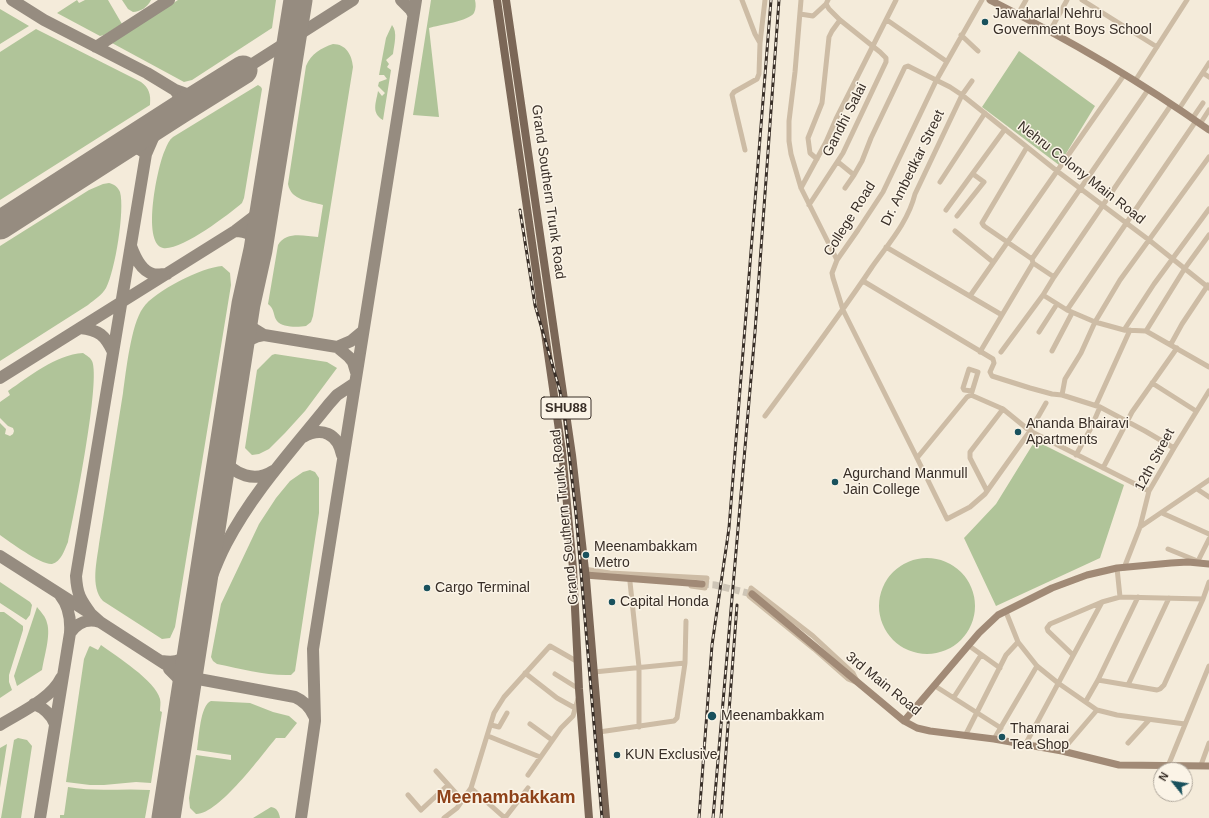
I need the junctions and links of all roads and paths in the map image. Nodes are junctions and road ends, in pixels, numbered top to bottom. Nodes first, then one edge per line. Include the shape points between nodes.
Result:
1 (497, 0) edge
2 (506, 0) edge
3 (742, 0) edge
4 (765, 0) edge
5 (801, 0) edge
6 (896, 0) edge
7 (982, 0) edge
8 (990, 0) edge
9 (1026, 0) edge
10 (1068, 0) edge
11 (1082, 0) edge
12 (1187, 0) edge
13 (827, 2) edge
14 (800, 14) junction
15 (1018, 14) junction
16 (840, 20) junction
17 (887, 20) junction
18 (1050, 31) junction
19 (961, 36) junction
20 (760, 43) junction
21 (873, 46) junction
22 (1157, 47) junction
23 (978, 51) dead end
24 (946, 61) junction
25 (1209, 63) edge
26 (1202, 73) junction
27 (1124, 75) junction
28 (1209, 77) edge
29 (936, 81) junction
30 (972, 81) dead end
31 (1136, 82) junction
32 (1148, 90) junction
33 (962, 95) junction
34 (1203, 103) dead end
35 (1172, 105) junction
36 (1179, 109) junction
37 (1209, 110) edge
38 (985, 113) junction
39 (1197, 120) junction
40 (1005, 129) junction
41 (1209, 130) edge
42 (1027, 147) junction
43 (745, 150) dead end
44 (1209, 157) edge
45 (818, 159) junction
46 (838, 162) junction
47 (1057, 171) junction
48 (973, 174) junction
49 (854, 175) junction
50 (940, 182) dead end
51 (801, 188) junction
52 (845, 188) dead end
53 (1080, 188) junction
54 (809, 205) junction
55 (1102, 206) junction
56 (1209, 209) edge
57 (946, 210) dead end
58 (957, 216) dead end
59 (1125, 223) junction
60 (955, 231) dead end
61 (1209, 235) edge
62 (1149, 240) junction
63 (1007, 242) junction
64 (886, 247) junction
65 (1172, 259) junction
66 (837, 260) junction
67 (1033, 261) junction
68 (993, 262) junction
69 (1185, 268) junction
70 (1054, 277) junction
71 (863, 281) junction
72 (1208, 286) edge
73 (1043, 295) junction
74 (970, 296) junction
75 (1057, 304) junction
76 (843, 310) junction
77 (1067, 310) junction
78 (1072, 313) junction
79 (1002, 315) junction
80 (1095, 322) junction
81 (1124, 330) junction
82 (1130, 330) junction
83 (1146, 331) junction
84 (1039, 332) dead end
85 (1170, 344) junction
86 (1177, 348) junction
87 (1052, 351) dead end
88 (980, 352) junction
89 (1001, 352) dead end
90 (1209, 367) edge
91 (1152, 383) junction
92 (1209, 390) edge
93 (1062, 395) junction
94 (1046, 404) dead end
95 (1098, 406) junction
96 (1003, 409) junction
97 (1196, 411) junction
98 (765, 416) dead end
99 (1127, 421) junction
100 (1030, 431) junction
101 (1174, 448) junction
102 (1076, 455) junction
103 (917, 458) junction
104 (1103, 468) junction
105 (1209, 480) edge
106 (1197, 489) junction
107 (987, 491) junction
108 (1149, 491) junction
109 (1209, 497) edge
110 (1162, 513) junction
111 (1140, 527) junction
112 (1209, 534) edge
113 (1209, 540) edge
114 (1168, 549) dead end
115 (1196, 563) junction
116 (1209, 564) edge
117 (1121, 568) junction
118 (585, 574) junction
119 (630, 582) junction
120 (1209, 582) edge
121 (702, 584) tunnel mouth
122 (752, 594) tunnel mouth
123 (1120, 597) junction
124 (1138, 597) junction
125 (1169, 598) junction
126 (1203, 598) junction
127 (1102, 602) junction
128 (1006, 612) junction
129 (686, 621) dead end
130 (1018, 642) junction
131 (968, 645) junction
132 (981, 655) junction
133 (1073, 655) junction
134 (578, 662) junction
135 (685, 663) junction
136 (1037, 666) junction
137 (1209, 666) edge
138 (639, 667) junction
139 (1000, 668) junction
140 (594, 672) junction
141 (525, 673) junction
142 (555, 674) dead end
143 (1098, 680) junction
144 (858, 682) junction
145 (1058, 684) junction
146 (1128, 685) junction
147 (935, 686) junction
148 (580, 693) junction
149 (954, 697) junction
150 (1086, 701) junction
151 (575, 708) junction
152 (1098, 710) junction
153 (507, 713) dead end
154 (978, 714) junction
155 (1149, 720) junction
156 (904, 722) junction
157 (530, 724) dead end
158 (1185, 724) junction
159 (491, 725) junction
160 (639, 727) junction
161 (1001, 728) junction
162 (599, 732) junction
163 (488, 736) junction
164 (965, 736) junction
165 (552, 740) junction
166 (994, 740) junction
167 (1128, 743) dead end
168 (1209, 743) edge
169 (1025, 745) junction
170 (1062, 750) junction
171 (540, 757) junction
172 (1170, 762) edge
173 (1193, 765) edge
174 (1201, 765) junction
175 (1153, 766) edge
176 (1209, 766) edge
177 (436, 771) dead end
178 (528, 775) dead end
179 (448, 785) junction
180 (471, 788) junction
181 (528, 788) dead end
182 (408, 795) dead end
183 (462, 800) junction
184 (444, 818) edge
185 (589, 818) edge
186 (606, 818) edge

1 - 134 main road, Grand Southern Trunk Road / SHU88 via 562,451 573,568
2 - 118 main road, Grand Southern Trunk Road / SHU88 via 565,398
3 - 20 street
4 - 20 street
5 - 14 street
6 - 17 street, Gandhi Salai
7 - 19 street, College Road
8 - 15 street
9 - 15 street
10 - 18 street
11 - 22 street
12 - 22 street
13 - 14 street via 813,16
13 - 16 street via 829,9
14 - 51 street via 789,141
15 - 18 street
16 - 21 street
16 - 45 street via 829,37 822,103 808,138 810,153
17 - 21 street, Gandhi Salai
17 - 24 street
18 - 27 street
19 - 23 street
19 - 24 street, College Road
20 - 43 street via 757,79 732,94
21 - 45 street, Gandhi Salai
21 - 46 street, Gandhi Salai via 886,58 886,62
22 - 31 street
24 - 29 street, College Road
25 - 26 street
26 - 28 street
26 - 36 street
27 - 31 street
27 - 47 street
29 - 33 street, Nehru Colony Main Road
29 - 49 street, Nehru Colony Main Road via 908,66 905,67
29 - 66 street, College Road via 883,192
30 - 33 street, Dr. Ambedkar Street
31 - 32 street
32 - 35 street
32 - 53 street
33 - 38 street, Nehru Colony Main Road
33 - 64 street, Dr. Ambedkar Street via 902,225
34 - 39 street
35 - 36 street
35 - 55 street
36 - 39 street
37 - 39 street
38 - 40 street, Nehru Colony Main Road
38 - 50 street
39 - 41 street
39 - 59 street
40 - 42 street, Nehru Colony Main Road
40 - 48 street
42 - 47 street, Nehru Colony Main Road
42 - 63 street via 982,223
44 - 62 street
45 - 51 street, Gandhi Salai
46 - 49 street
46 - 54 street, Gandhi Salai
47 - 53 street, Nehru Colony Main Road
47 - 63 street
48 - 57 street
48 - 58 street via 984,182
49 - 52 street
51 - 54 street
53 - 55 street, Nehru Colony Main Road
53 - 67 street
54 - 66 street
55 - 59 street, Nehru Colony Main Road
55 - 70 street
56 - 65 street
59 - 62 street, Nehru Colony Main Road
59 - 77 street
60 - 68 street
61 - 69 street
62 - 65 street, Nehru Colony Main Road
62 - 80 street via 1120,280
63 - 67 street
63 - 68 street
64 - 71 street, Dr. Ambedkar Street
64 - 74 street
65 - 69 street, Nehru Colony Main Road
65 - 81 street
66 - 76 street, College Road via 832,274
67 - 70 street
67 - 79 street
68 - 74 street
69 - 72 street, Nehru Colony Main Road
69 - 83 street
70 - 73 street
71 - 76 street, Dr. Ambedkar Street
71 - 88 street
72 - 85 street
73 - 75 street
73 - 89 street
74 - 79 street
75 - 77 street
75 - 84 street
76 - 98 street, Dr. Ambedkar Street
76 - 103 street, College Road
77 - 78 street
78 - 80 street
78 - 87 street
79 - 88 street
80 - 81 street
80 - 93 street via 1065,379
81 - 82 street
82 - 83 street
82 - 95 street
83 - 85 street
85 - 86 street
86 - 90 street
86 - 91 street
88 - 93 street via 994,361 990,372 992,376
91 - 97 street
91 - 99 street
92 - 97 street, 12th Street
93 - 95 street
94 - 100 street
95 - 99 street
95 - 102 street via 1091,428
96 - 100 street
96 - 103 street via 971,393
96 - 107 street via 969,454
97 - 101 street, 12th Street
99 - 101 street
99 - 104 street
100 - 102 street
100 - 107 street
101 - 108 street, 12th Street
102 - 104 street
103 - 107 street, College Road via 947,519 970,507
104 - 108 street
105 - 106 street
106 - 109 street
106 - 110 street
108 - 111 street, 12th Street
110 - 111 street
110 - 112 street
111 - 117 street, 12th Street
113 - 115 street
114 - 115 street via 1195,560
115 - 116 street
115 - 117 street
117 - 123 street, 12th Street
117 - 128 street via 1087,575 1052,588
118 - 119 street
118 - 119 street via 708,578 705,588
118 - 121 street
118 - 140 main road, Grand Southern Trunk Road / SHU88
119 - 138 street
120 - 126 street
122 - 144 street, 3rd Main Road
123 - 124 street
123 - 127 street
124 - 125 street
124 - 143 street
125 - 126 street
125 - 146 street
126 - 146 street via 1162,688 1157,690
127 - 133 street
127 - 133 street via 1048,625 1048,631
128 - 130 street
128 - 131 street via 998,615
129 - 135 street
130 - 136 street
130 - 139 street via 1009,651
131 - 132 street
131 - 147 street
132 - 139 street
132 - 149 street
133 - 145 street
134 - 141 street via 550,646
134 - 148 main road, Grand Southern Trunk Road / SHU88
135 - 138 street
135 - 160 street via 677,718 674,721
136 - 145 street
136 - 161 street
137 - 158 street
138 - 140 street
138 - 160 street
139 - 154 street
140 - 162 main road, Grand Southern Trunk Road / SHU88
141 - 151 street via 557,698
141 - 159 street via 504,696 494,713
142 - 148 street
143 - 146 street
143 - 150 street
144 - 144 street via 848,679 749,596 752,588 813,636 853,673
144 - 156 street, 3rd Main Road
145 - 150 street
145 - 169 street
147 - 149 street
147 - 156 street
148 - 151 street
148 - 185 main road, Grand Southern Trunk Road / SHU88
149 - 154 street
150 - 152 street
151 - 165 street via 573,716
152 - 155 street
152 - 170 street
153 - 159 street via 499,727
154 - 161 street
154 - 164 street
155 - 158 street
155 - 167 street
156 - 164 street, 3rd Main Road via 930,731
157 - 165 street
158 - 172 street
159 - 163 street
160 - 162 street
161 - 166 street
162 - 186 main road, Grand Southern Trunk Road / SHU88
163 - 171 street
163 - 180 street
164 - 166 street, 3rd Main Road
165 - 171 street
166 - 169 street, 3rd Main Road
168 - 174 street
169 - 170 street, 3rd Main Road
170 - 175 street, 3rd Main Road via 1119,765
171 - 178 street
173 - 174 street, 3rd Main Road
174 - 176 street, 3rd Main Road
177 - 179 street
179 - 182 street via 421,810
179 - 183 street
180 - 181 street via 506,818
180 - 183 street
183 - 184 street via 457,808

